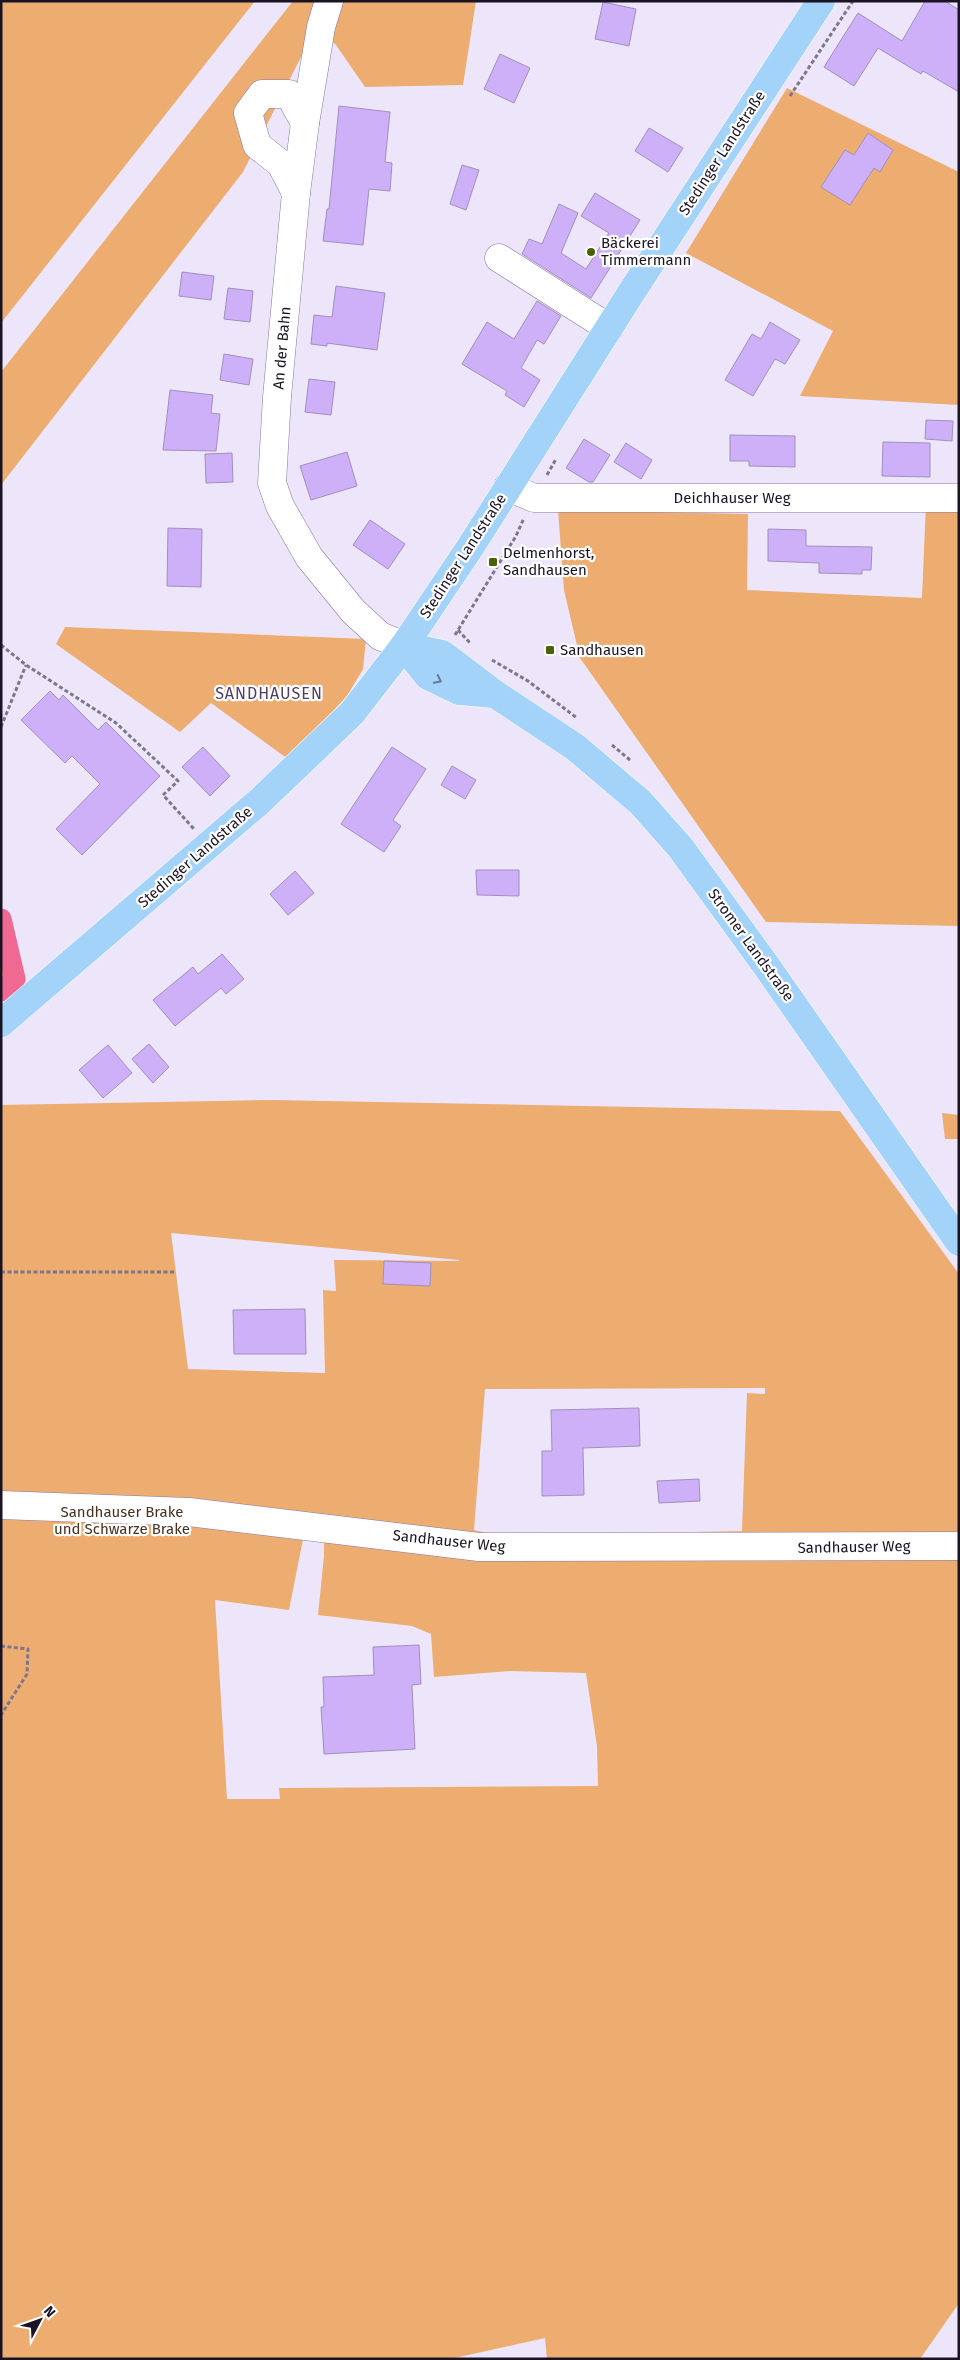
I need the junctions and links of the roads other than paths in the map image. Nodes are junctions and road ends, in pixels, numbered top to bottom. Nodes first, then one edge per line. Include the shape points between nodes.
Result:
1 (329, 1) edge
2 (821, 1) edge
3 (305, 123) junction
4 (296, 193) junction
5 (499, 258) dead end
6 (609, 328) junction
7 (508, 488) junction
8 (959, 498) edge
9 (404, 646) junction
10 (1, 1023) edge
11 (959, 1242) edge
12 (1, 1505) edge
13 (959, 1546) edge

1 - 3 street, An der Bahn via 321,26
2 - 6 main road, Stedinger Landstraße
3 - 4 street, An der Bahn
3 - 4 street via 289,94 262,94 248,113 257,144 281,164
4 - 9 street, An der Bahn via 272,483 280,506 321,573 353,612 380,636
5 - 6 street
6 - 7 main road, Stedinger Landstraße
7 - 8 street, Deichhauser Weg via 534,498
7 - 9 main road, Stedinger Landstraße
9 - 10 main road, Stedinger Landstraße via 352,713 260,801
9 - 11 main road, Stromer Landstraße via 442,654 575,747 640,802 680,847 765,964
12 - 13 street, Sandhauser Weg via 189,1512 479,1547

